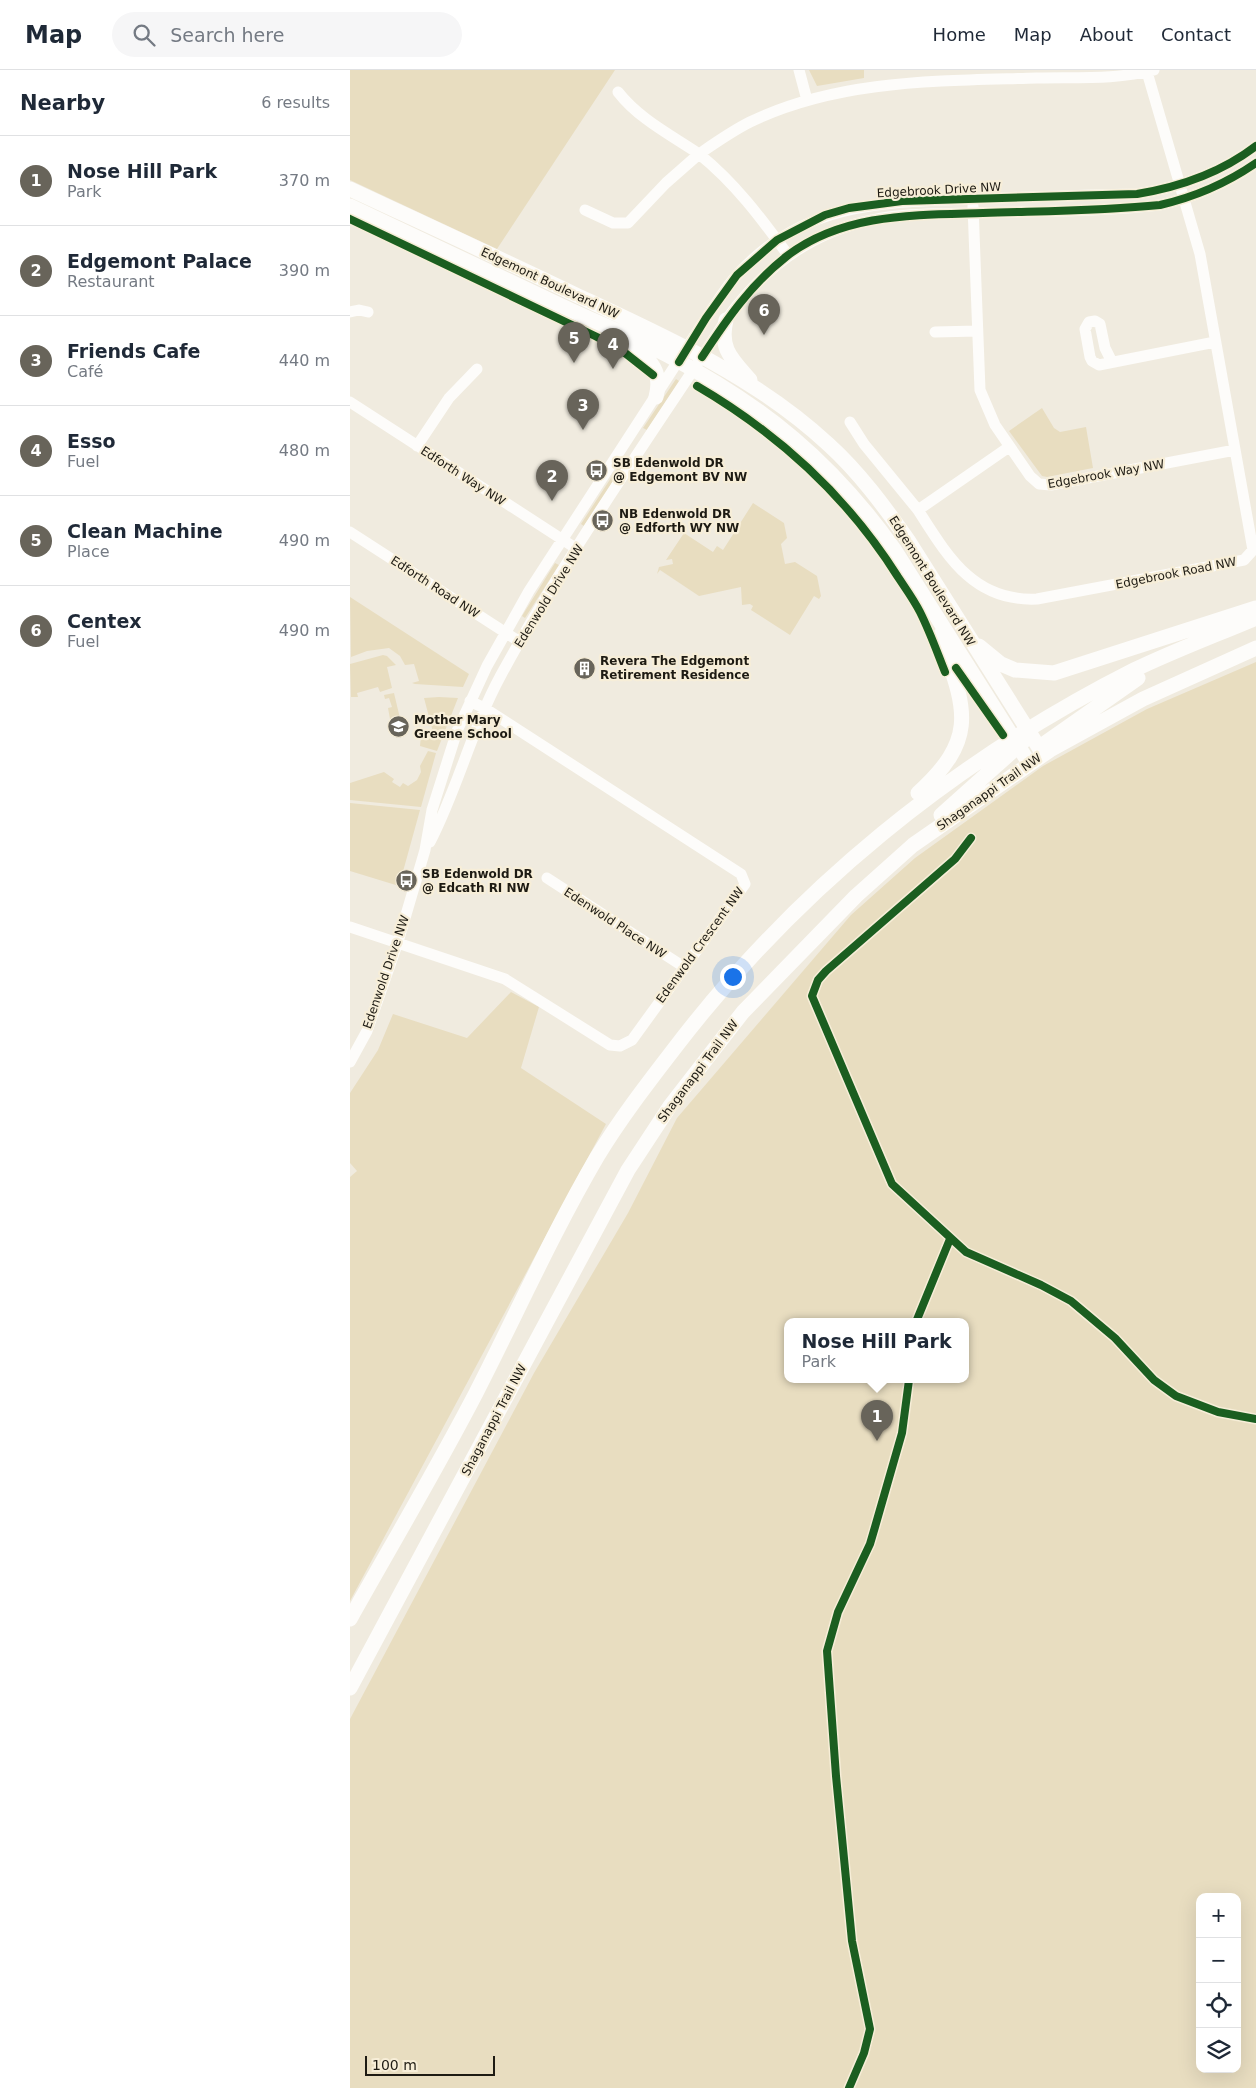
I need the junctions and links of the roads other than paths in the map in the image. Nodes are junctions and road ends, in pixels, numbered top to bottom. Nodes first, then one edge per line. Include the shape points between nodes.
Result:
1 (799, 70) edge
2 (914, 70) edge
3 (1150, 71) edge
4 (1044, 74) edge
5 (1063, 74) edge
6 (933, 76) edge
7 (914, 82) junction
8 (618, 92) dead end
9 (807, 100) junction
10 (1256, 146) edge
11 (699, 154) junction
12 (1256, 163) edge
13 (1180, 184) junction
14 (350, 189) edge
15 (973, 199) junction
16 (1184, 199) junction
17 (350, 206) edge
18 (585, 210) dead end
19 (973, 213) junction
20 (777, 240) junction
21 (788, 255) junction
22 (350, 312) edge
23 (368, 312) dead end
24 (726, 320) junction
25 (977, 331) junction
26 (935, 332) dead end
27 (625, 336) junction
28 (1215, 342) junction
29 (688, 349) junction
30 (702, 356) junction
31 (679, 362) junction
32 (1112, 362) dead end
33 (477, 369) dead end
34 (693, 370) junction
35 (760, 391) junction
36 (656, 397) junction
37 (350, 402) edge
38 (850, 422) dead end
39 (418, 446) junction
40 (1009, 446) junction
41 (1235, 450) junction
42 (918, 510) junction
43 (350, 532) edge
44 (562, 540) junction
45 (577, 549) junction
46 (1256, 608) edge
47 (932, 612) junction
48 (1256, 618) edge
49 (958, 622) junction
50 (504, 632) junction
51 (520, 642) junction
52 (1256, 648) edge
53 (1172, 654) junction
54 (470, 701) junction
55 (486, 708) junction
56 (1028, 730) junction
57 (1016, 743) junction
58 (1041, 751) junction
59 (1029, 763) junction
60 (914, 845) junction
61 (425, 850) junction
62 (861, 850) junction
63 (546, 878) dead end
64 (350, 927) edge
65 (398, 942) junction
66 (684, 967) junction
67 (350, 1062) edge
68 (350, 1620) edge
69 (350, 1688) edge

1 - 9 street
2 - 7 street
3 - 5 street via 1123,75
3 - 13 street, Edgebrook Road NW
4 - 5 street
4 - 6 street
6 - 7 street
7 - 9 street via 856,89
8 - 11 street via 642,116
9 - 11 street via 750,122
10 - 13 street, Edgebrook Drive NW via 1225,167
11 - 18 street via 628,223 612,223
11 - 20 street via 740,192
12 - 16 street, Edgebrook Drive NW via 1229,180
13 - 15 street, Edgebrook Drive NW via 1137,194
13 - 16 street, Edgebrook Road NW
14 - 29 main road, Edgemont Boulevard NW
15 - 19 street, Edgebrook Way NW
15 - 20 street, Edgebrook Drive NW via 902,201 849,208
16 - 19 street, Edgebrook Drive NW via 1135,208
16 - 28 street, Edgebrook Road NW via 1200,254
17 - 27 main road, Edgemont Boulevard NW
19 - 21 street, Edgebrook Drive NW via 872,220 823,236
19 - 25 street, Edgebrook Way NW
20 - 21 street
20 - 29 street, Edgebrook Drive NW via 738,275
21 - 24 street, Edgebrook Drive NW via 748,290
22 - 23 street
24 - 30 street, Edgebrook Drive NW
24 - 35 main road via 724,347
25 - 26 street
25 - 40 street, Edgebrook Way NW via 980,390 995,426
27 - 31 main road, Edgemont Boulevard NW
27 - 36 main road via 655,367 659,383
28 - 32 street
28 - 41 street, Edgebrook Road NW
29 - 30 main road, Edgemont Boulevard NW
29 - 31 street, Edgebrook Drive NW
30 - 34 street, Edenwold Drive NW
30 - 35 main road, Edgemont Boulevard NW
31 - 34 main road, Edgemont Boulevard NW
31 - 36 street, Edenwold Drive NW
33 - 39 street via 449,398
34 - 45 street, Edenwold Drive NW
34 - 47 main road, Edgemont Boulevard NW via 766,414 839,480 894,549
35 - 49 main road, Edgemont Boulevard NW via 828,444 852,468 908,540
36 - 44 street, Edenwold Drive NW
37 - 39 street, Edforth Way NW
38 - 42 street, Edgebrook Road NW
39 - 44 street, Edforth Way NW
40 - 41 street, Edgebrook Way NW via 1030,476 1044,486
40 - 42 street
41 - 42 street, Edgebrook Road NW via 1253,546 1251,554 1244,560 1037,599 1012,598 967,577 944,551
43 - 50 street, Edforth Road NW
44 - 45 street, Edforth Way NW
44 - 50 street, Edenwold Drive NW
45 - 51 street, Edenwold Drive NW
46 - 49 main road via 1054,673 1015,670 1001,664 983,650
47 - 57 main road, Edgemont Boulevard NW
47 - 62 main road via 960,699 960,740 937,776 865,840
48 - 53 main road
49 - 56 main road, Edgemont Boulevard NW
50 - 51 street, Edforth Road NW
50 - 54 street, Edenwold Drive NW
51 - 55 street, Edenwold Drive NW
52 - 58 main road, Shaganappi Trail NW via 1143,699
53 - 56 main road via 1135,670
53 - 58 main road
54 - 55 street, Edenwold Crescent NW
54 - 61 street, Edenwold Drive NW via 436,795
55 - 61 street, Edenwold Drive NW via 444,814
55 - 66 street, Edenwold Crescent NW via 744,877 744,886
56 - 57 main road
56 - 58 main road, Edgemont Boulevard NW
57 - 59 main road, Edgemont Boulevard NW
57 - 60 main road via 924,829
57 - 62 main road via 955,776
58 - 59 main road, Shaganappi Trail NW
59 - 60 main road, Shaganappi Trail NW
60 - 69 main road, Shaganappi Trail NW via 850,902 743,1012 670,1106 628,1170
61 - 65 street, Edenwold Drive NW
62 - 68 main road via 773,932 707,1004 608,1141 555,1235 474,1397
63 - 66 street, Edenwold Place NW
64 - 65 street
65 - 66 street, Edenwold Crescent NW via 505,980 616,1046 632,1040
65 - 67 street, Edenwold Drive NW via 367,1031

